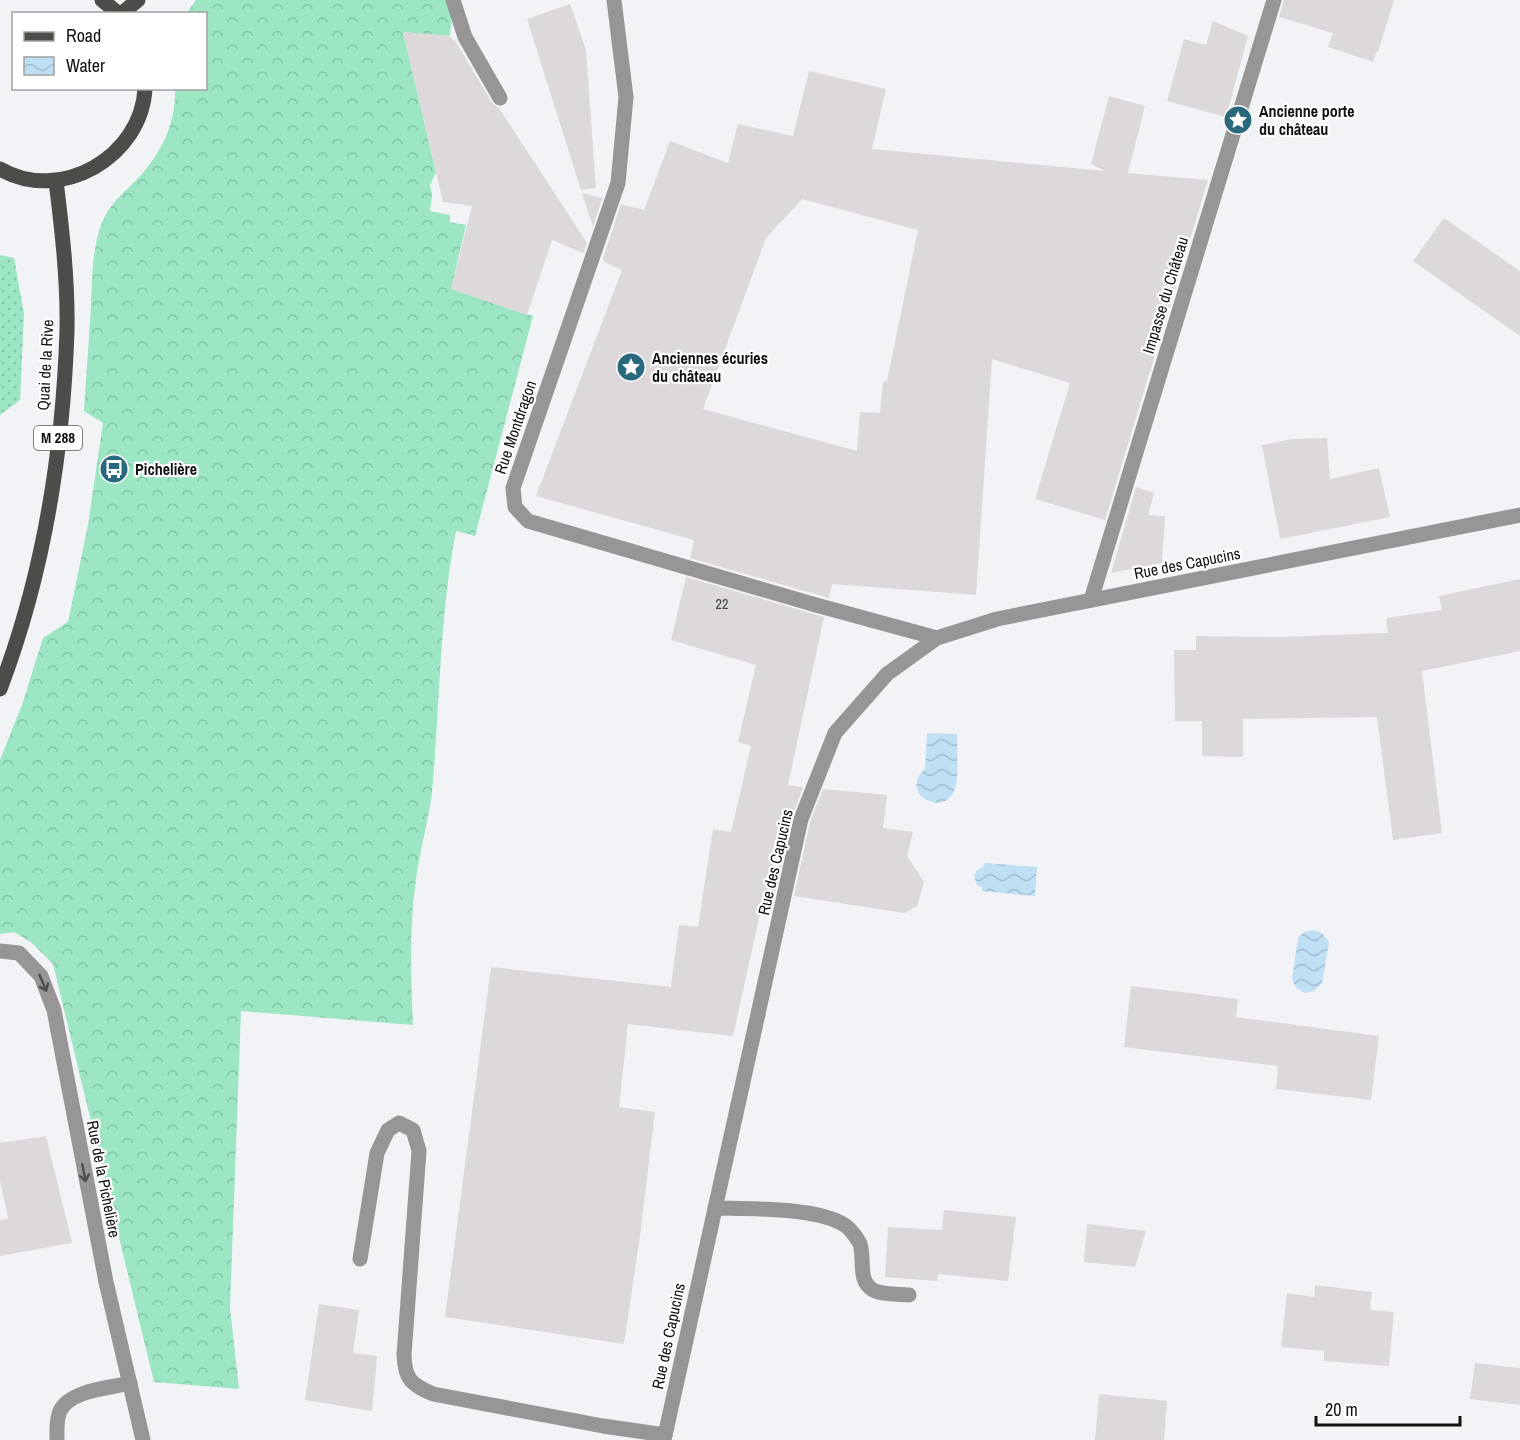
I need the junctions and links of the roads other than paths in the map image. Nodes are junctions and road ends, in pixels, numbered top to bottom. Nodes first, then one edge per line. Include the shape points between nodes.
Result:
1 (102, 0) edge
2 (138, 0) edge
3 (453, 0) edge
4 (614, 0) edge
5 (1274, 0) edge
6 (117, 12) edge
7 (123, 12) edge
8 (145, 90) edge
9 (500, 98) dead end
10 (0, 169) edge
11 (56, 181) junction
12 (1520, 515) edge
13 (1091, 600) junction
14 (936, 638) junction
15 (0, 688) edge
16 (0, 951) edge
17 (715, 1208) junction
18 (360, 1259) dead end
19 (909, 1295) dead end
20 (130, 1383) junction
21 (664, 1437) edge
22 (57, 1440) edge
23 (143, 1440) edge

1 - 6 main road
2 - 7 main road
3 - 9 street via 465,37
4 - 14 street, Rue Montdragon via 626,97 618,183 513,488 515,507 528,521
5 - 13 street, Impasse du Château
8 - 11 main road via 133,132 113,156 86,173
10 - 11 main road via 31,180
11 - 15 main road, Quai de la Rive / M 288 via 67,330 57,457 33,582
12 - 13 street, Rue des Capucins
13 - 14 street, Rue des Capucins via 997,619
14 - 17 street, Rue des Capucins via 887,674 835,733 801,819
16 -> 20 street, Rue de la Pichelière via 19,952 41,975 54,1010 106,1282
17 - 19 street via 824,1216 846,1226 860,1243 866,1284 875,1291
17 - 21 street, Rue des Capucins
18 - 21 street via 377,1153 388,1130 399,1123 413,1130 419,1151 404,1355 404,1371 413,1384 433,1394
20 - 22 street via 75,1396 65,1403 59,1413
20 - 23 street, Rue de la Pichelière

